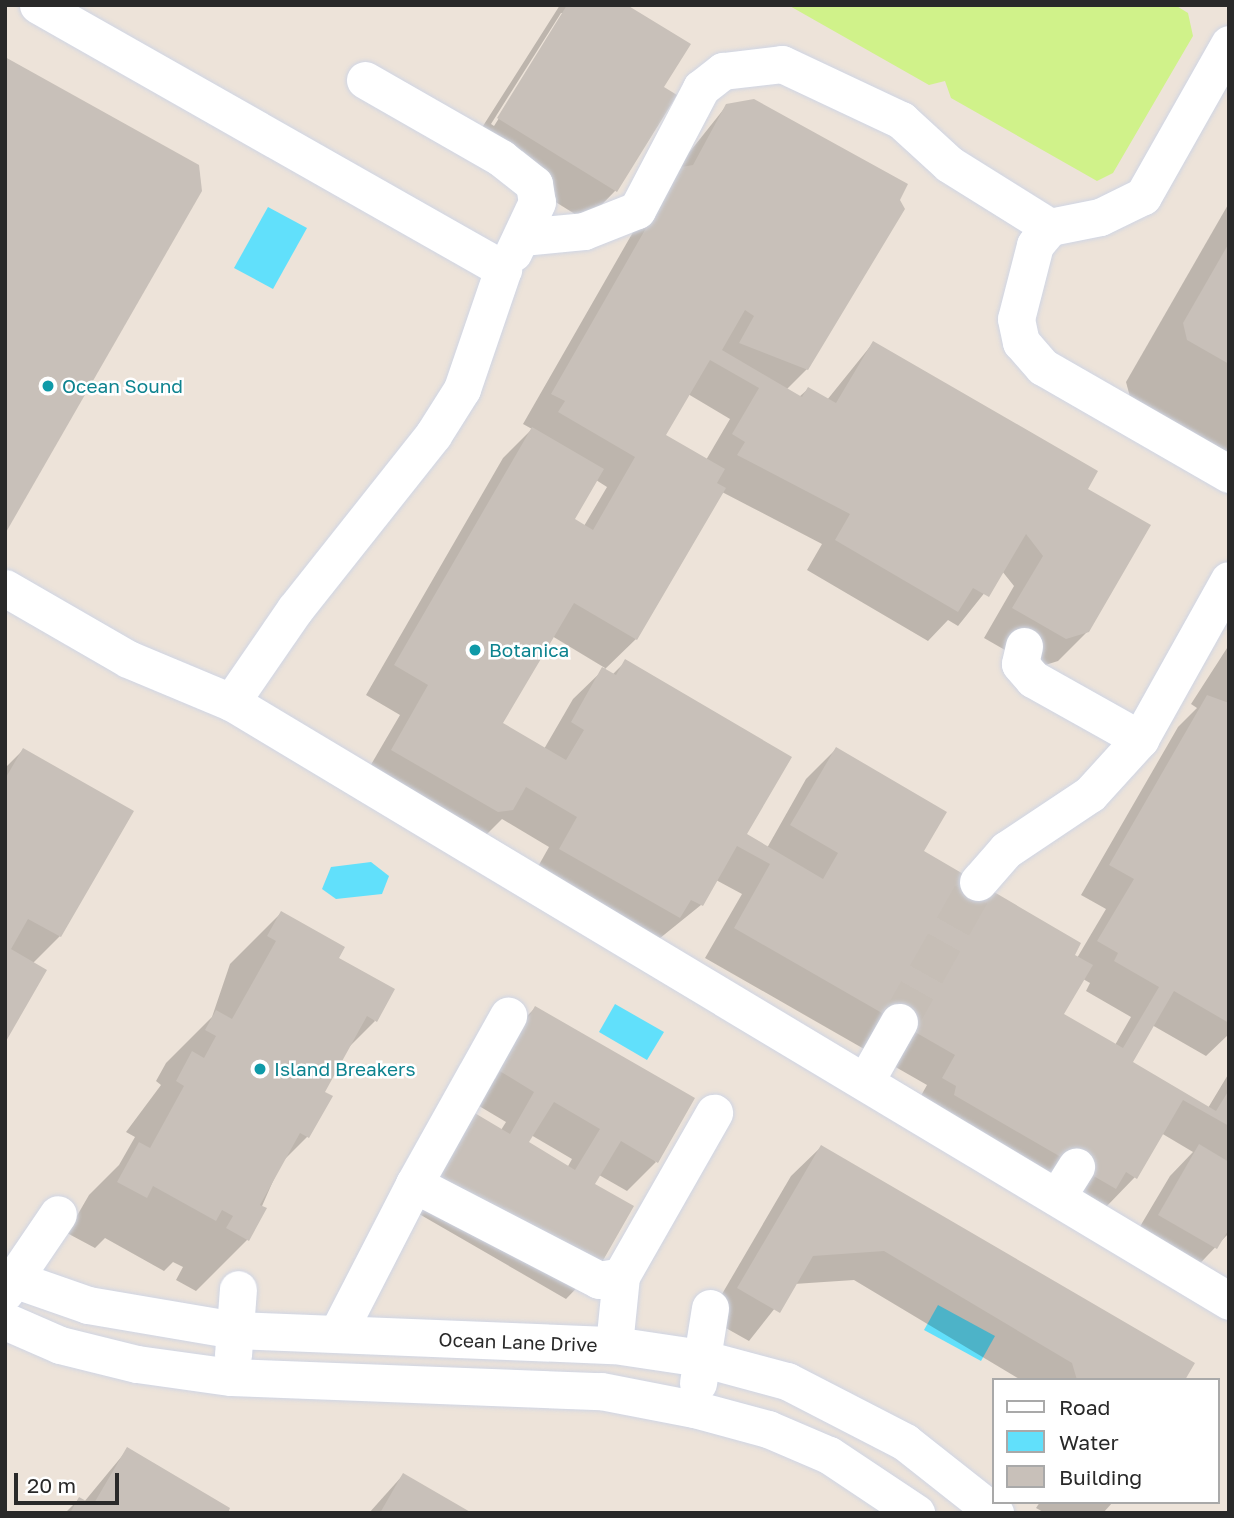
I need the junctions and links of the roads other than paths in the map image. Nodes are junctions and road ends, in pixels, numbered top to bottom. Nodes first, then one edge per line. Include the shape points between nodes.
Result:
1 (57, 10) edge
2 (1229, 44) edge
3 (365, 80) dead end
4 (1049, 227) junction
5 (522, 237) junction
6 (503, 269) junction
7 (1229, 474) edge
8 (1229, 580) edge
9 (5, 588) edge
10 (1024, 646) dead end
11 (231, 702) junction
12 (1140, 739) junction
13 (978, 882) tunnel mouth
14 (508, 1016) dead end
15 (899, 1022) tunnel mouth
16 (864, 1082) junction
17 (714, 1113) dead end
18 (1076, 1166) dead end
19 (414, 1184) junction
20 (1057, 1197) junction
21 (58, 1214) dead end
22 (621, 1276) junction
23 (9, 1284) edge
24 (238, 1289) dead end
25 (1229, 1301) edge
26 (710, 1308) dead end
27 (5, 1321) edge
28 (235, 1331) junction
29 (337, 1335) junction
30 (614, 1345) junction
31 (701, 1358) junction
32 (231, 1377) junction
33 (694, 1409) junction
34 (916, 1513) edge
35 (995, 1513) edge

1 - 6 street
2 - 4 street via 1143,196 1100,217
3 - 5 street via 521,170 534,184 537,202
4 - 5 street via 948,164 901,120 782,64 723,71 701,88 637,210 584,231
4 - 7 street via 1035,245 1022,282 1016,319 1021,342 1043,367
5 - 6 street
6 - 11 street via 461,389 433,435 295,610
8 - 12 street
9 - 11 street via 128,659
10 - 12 street via 1020,664 1033,679
11 - 16 street
12 - 13 street via 1090,794 1006,850
14 - 19 street
15 - 16 street
16 - 20 street
17 - 22 street
18 - 20 street
19 - 22 street via 599,1280
19 - 29 street
20 - 25 street
21 - 23 street
22 - 30 street
23 - 28 street, Ocean Lane Drive via 88,1305
24 - 28 street
26 - 31 street
27 - 32 street via 60,1345 137,1364
28 - 29 street, Ocean Lane Drive
28 - 32 street
29 - 30 street, Ocean Lane Drive
30 - 31 street, Ocean Lane Drive
31 - 33 street
31 - 35 street, Ocean Lane Drive via 787,1381 905,1442
32 - 33 street via 601,1391
33 - 34 street via 768,1429 828,1455

